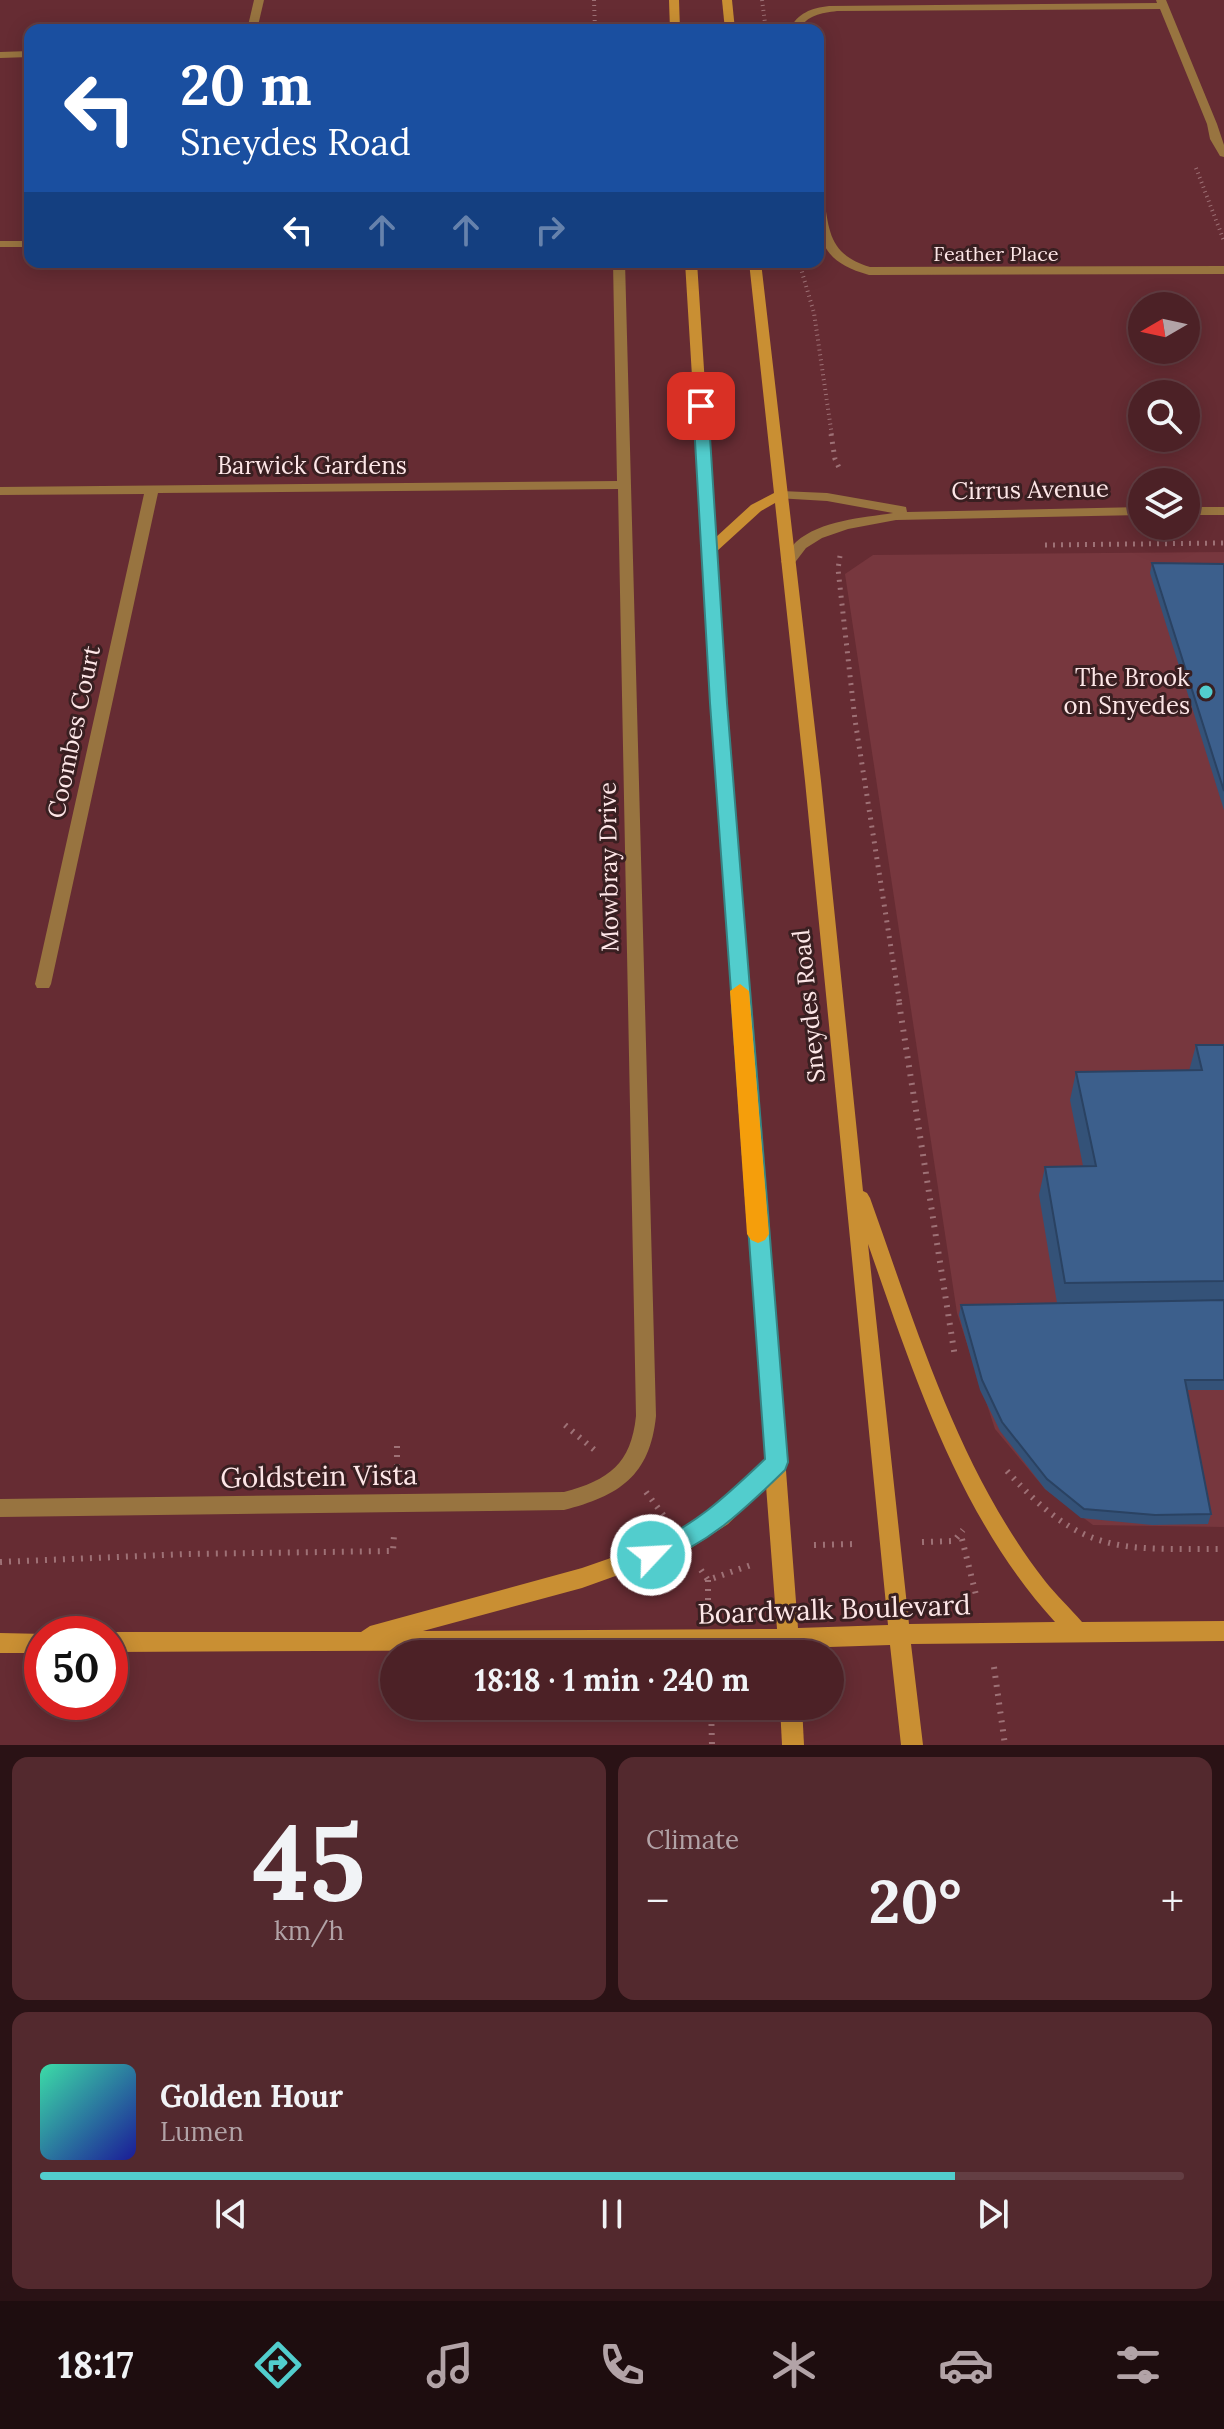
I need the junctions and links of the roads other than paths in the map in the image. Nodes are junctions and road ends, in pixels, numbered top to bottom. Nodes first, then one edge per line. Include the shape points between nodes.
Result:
1 (259, 0) edge
2 (674, 0) edge
3 (727, 0) edge
4 (1162, 3) edge
5 (253, 24) edge
6 (675, 24) edge
7 (729, 24) edge
8 (797, 24) edge
9 (24, 54) edge
10 (0, 55) edge
11 (1212, 124) junction
12 (1224, 136) edge
13 (1224, 154) edge
14 (824, 223) edge
15 (0, 244) edge
16 (24, 244) edge
17 (619, 268) edge
18 (691, 268) edge
19 (756, 268) edge
20 (1224, 270) edge
21 (625, 485) junction
22 (152, 489) junction
23 (0, 491) edge
24 (781, 495) junction
25 (1128, 511) edge
26 (1200, 511) edge
27 (1224, 511) edge
28 (918, 514) junction
29 (710, 550) junction
30 (788, 562) junction
31 (43, 984) dead end
32 (852, 1175) junction
33 (777, 1462) junction
34 (629, 1467) joint
35 (0, 1508) edge
36 (1224, 1631) edge
37 (1078, 1632) junction
38 (899, 1635) junction
39 (789, 1640) edge
40 (350, 1641) junction
41 (380, 1641) edge
42 (844, 1641) edge
43 (128, 1642) edge
44 (0, 1643) edge
45 (24, 1643) edge
46 (792, 1720) edge
47 (793, 1745) edge
48 (912, 1745) edge

1 - 5 street
2 - 6 main road
3 - 7 main road
4 - 8 street via 844,8 807,14
4 - 11 street
9 - 10 street
11 - 12 street
11 - 13 street
14 - 20 street, Feather Place via 830,249 845,263 869,271
15 - 16 street
17 - 21 street, Mowbray Drive
18 - 29 main road
19 - 24 main road, Sneydes Road
21 - 22 street, Barwick Gardens
21 - 34 street, Mowbray Drive via 646,1416 644,1442
22 - 23 street, Barwick Gardens
22 - 31 street, Coombes Court
24 - 28 street, Cirrus Avenue via 827,497
24 - 29 main road via 756,508
24 - 30 main road, Sneydes Road
25 - 28 street, Cirrus Avenue
26 - 27 street
28 - 30 street, Cirrus Avenue via 823,532 801,545
29 - 33 main road
30 - 32 main road, Sneydes Road
32 - 37 main road via 930,1385 988,1511 1034,1587
32 - 38 main road, Sneydes Road
33 - 39 main road
33 - 40 main road via 721,1517 681,1543 582,1578
34 - 35 street, Goldstein Vista via 601,1490 564,1501
36 - 37 main road, Boardwalk Boulevard
37 - 38 main road, Boardwalk Boulevard
38 - 42 main road, Boardwalk Boulevard
38 - 48 main road, Sneydes Road
40 - 41 main road, Boardwalk Boulevard
40 - 43 main road, Boardwalk Boulevard
44 - 45 main road
46 - 47 main road

